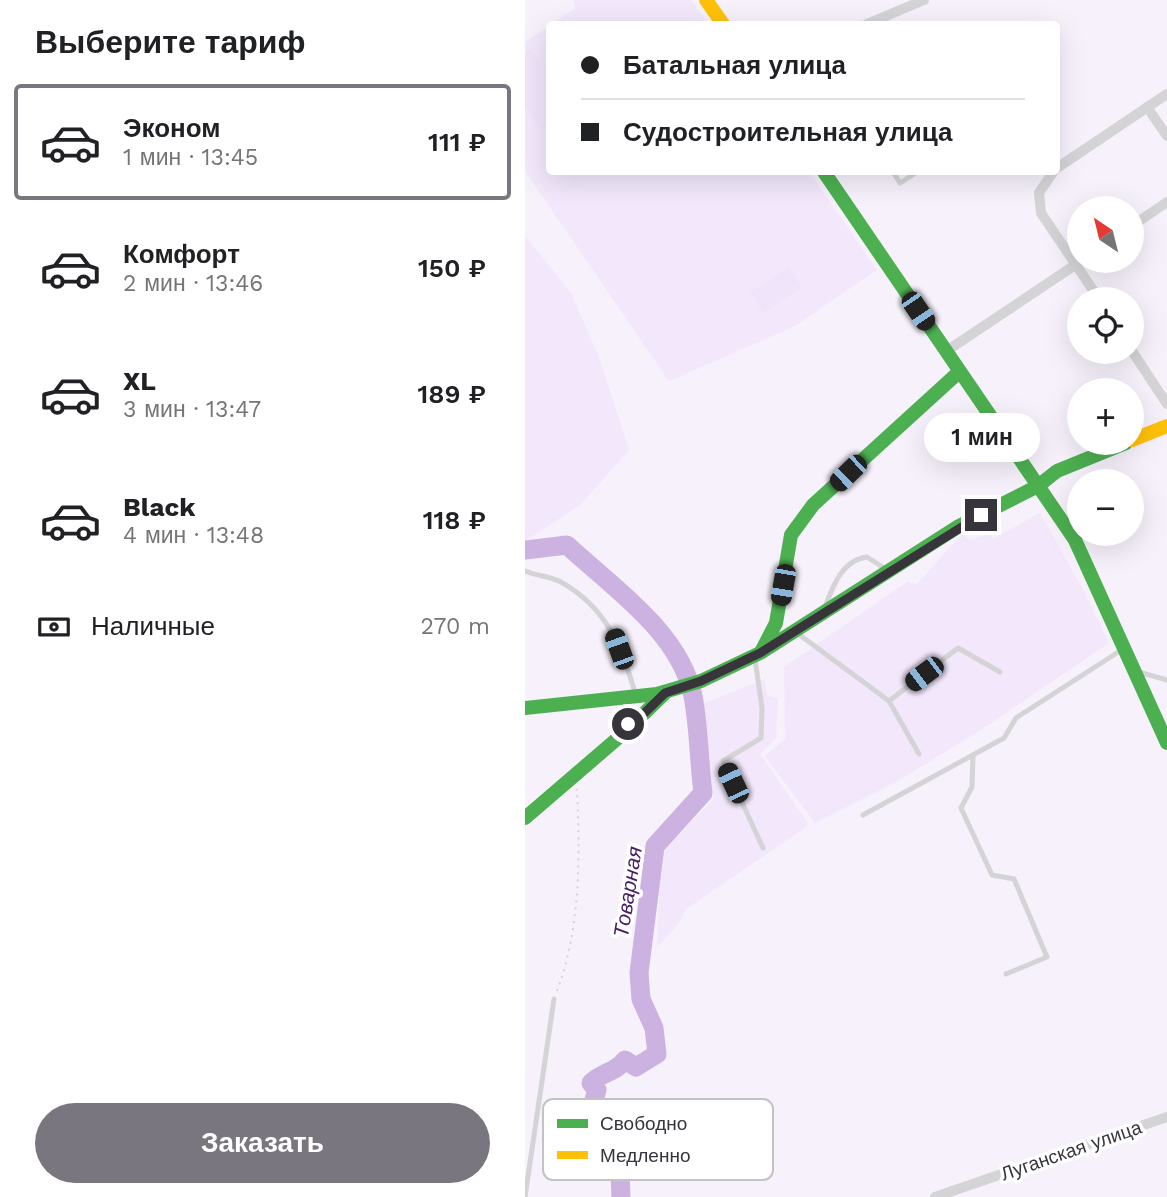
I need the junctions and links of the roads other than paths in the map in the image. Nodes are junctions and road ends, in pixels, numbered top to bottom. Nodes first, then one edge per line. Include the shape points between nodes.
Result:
1 (706, 0) edge
2 (924, 0) edge
3 (721, 21) edge
4 (874, 21) edge
5 (1167, 94) edge
6 (1147, 107) junction
7 (1167, 136) edge
8 (1060, 166) edge
9 (826, 175) edge
10 (895, 175) edge
11 (912, 175) edge
12 (1051, 175) edge
13 (1167, 202) edge
14 (1145, 217) edge
15 (1067, 248) edge
16 (1067, 270) edge
17 (945, 352) junction
18 (1141, 364) edge
19 (959, 372) junction
20 (1167, 404) edge
21 (1167, 426) edge
22 (1144, 435) edge
23 (1096, 455) edge
24 (1038, 486) junction
25 (525, 571) edge
26 (889, 571) junction
27 (822, 614) junction
28 (776, 623) junction
29 (795, 631) junction
30 (1126, 648) junction
31 (758, 654) junction
32 (1136, 671) junction
33 (1000, 672) dead end
34 (1167, 680) edge
35 (669, 692) junction
36 (636, 697) junction
37 (615, 700) junction
38 (889, 701) junction
39 (525, 708) edge
40 (625, 732) junction
41 (1167, 743) edge
42 (919, 754) dead end
43 (973, 755) junction
44 (863, 815) dead end
45 (525, 818) edge
46 (763, 848) dead end
47 (1006, 974) dead end
48 (554, 999) road end
49 (1167, 1117) edge
50 (525, 1197) edge
51 (935, 1197) edge

1 - 3 main road
2 - 4 street
5 - 6 street
6 - 7 street
6 - 8 street
9 - 17 main road
10 - 11 lane via 900,183
12 - 15 street via 1039,193 1041,213
13 - 14 street
16 - 17 street
17 - 19 main road
18 - 20 street
19 - 24 main road
19 - 28 main road via 813,505 791,535
21 - 22 main road
23 - 24 main road via 1057,471
24 - 26 main road via 959,527
24 - 30 main road via 1075,540
25 - 36 lane via 559,581 593,604 612,631
26 - 27 main road
26 - 27 lane via 867,556 856,558 836,579
27 - 29 main road
28 - 29 main road via 784,631
28 - 31 main road
29 - 31 main road
29 - 38 lane
30 - 32 main road
30 - 43 lane via 1016,718 1004,738
31 - 35 main road
31 - 46 lane via 761,737 723,761
32 - 34 lane
32 - 41 main road
33 - 38 lane via 958,648
35 - 36 main road
35 - 40 main road
36 - 37 main road
37 - 39 main road
37 - 40 main road via 627,718
38 - 42 lane
40 - 45 main road
43 - 44 lane
43 - 47 lane via 972,787 961,808 992,875 1014,879 1047,957
48 - 50 lane
49 - 51 street, Луганская улица

